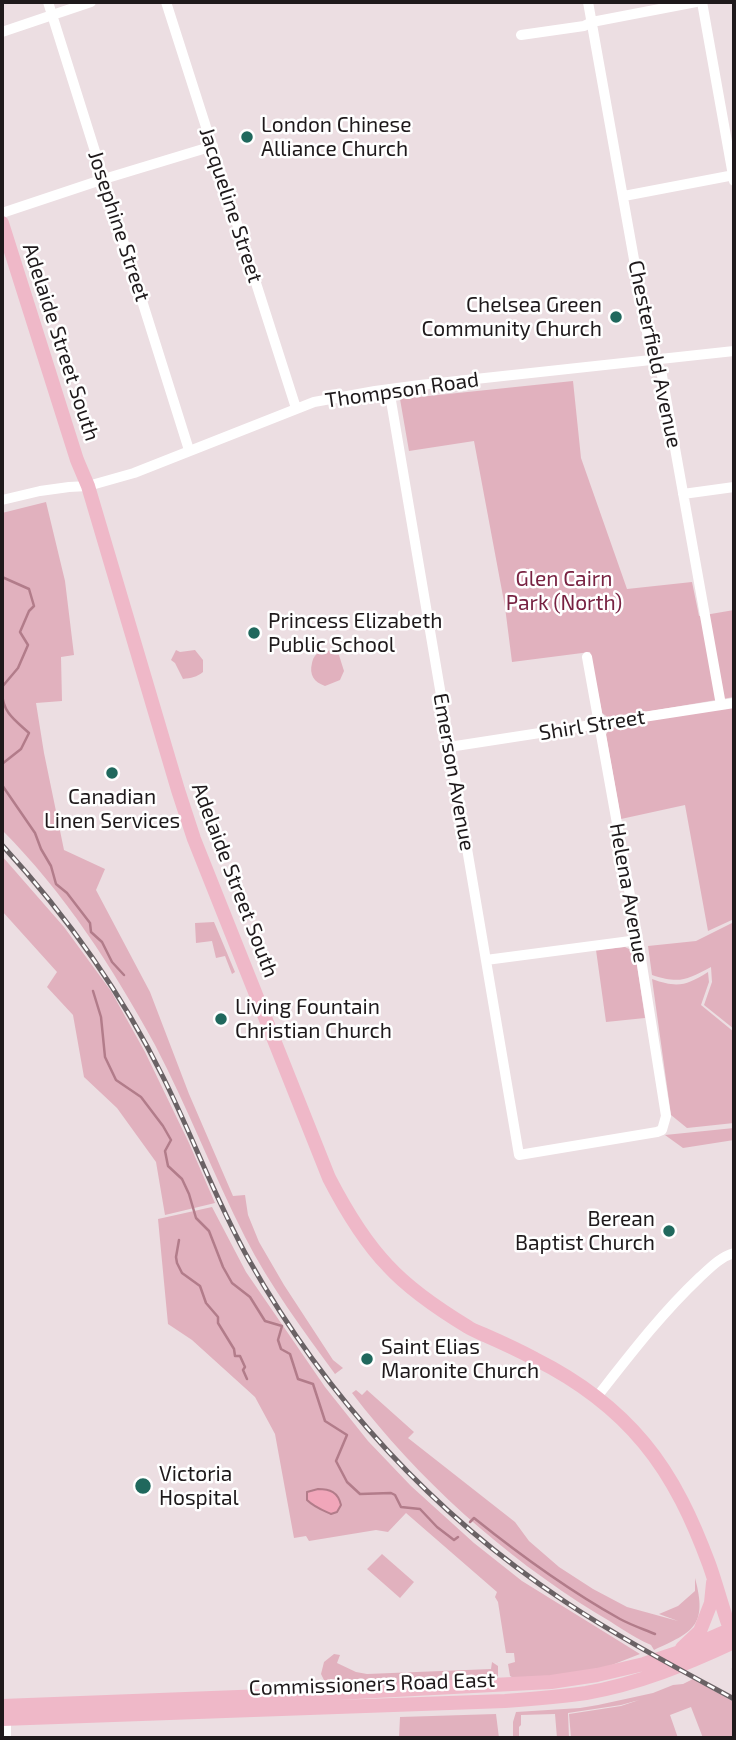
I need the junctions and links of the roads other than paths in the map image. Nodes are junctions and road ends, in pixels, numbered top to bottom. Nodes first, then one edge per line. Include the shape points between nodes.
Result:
1 (48, 2) edge
2 (91, 2) edge
3 (166, 2) edge
4 (588, 2) edge
5 (696, 2) edge
6 (702, 2) edge
7 (52, 14) junction
8 (592, 22) junction
9 (2, 32) edge
10 (521, 35) dead end
11 (213, 146) junction
12 (734, 177) edge
13 (104, 179) junction
14 (624, 197) junction
15 (2, 213) edge
16 (2, 223) edge
17 (734, 351) edge
18 (652, 360) junction
19 (388, 389) junction
20 (296, 408) junction
21 (189, 450) junction
22 (88, 486) junction
23 (734, 487) edge
24 (683, 494) junction
25 (2, 500) edge
26 (587, 656) dead end
27 (734, 703) edge
28 (721, 705) junction
29 (598, 725) junction
30 (449, 747) junction
31 (638, 940) junction
32 (486, 960) junction
33 (519, 1156) joint
34 (734, 1253) edge
35 (596, 1398) junction
36 (713, 1578) junction
37 (734, 1600) edge
38 (733, 1635) edge
39 (677, 1653) junction
40 (3, 1714) edge
41 (6, 1738) edge

1 - 7 street, Josephine Street
2 - 7 street
3 - 11 street, Jacqueline Street
4 - 8 street, Chesterfield Avenue
5 - 8 street
6 - 12 street
7 - 9 street
7 - 13 street, Josephine Street
8 - 10 street
8 - 14 street, Chesterfield Avenue
11 - 13 street
11 - 20 street, Jacqueline Street
12 - 14 street
13 - 15 street
13 - 21 street, Josephine Street
14 - 18 street, Chesterfield Avenue
16 - 22 main road, Adelaide Street South
17 - 18 street, Thompson Road
18 - 19 street, Thompson Road
18 - 24 street, Chesterfield Avenue via 661,370
19 - 20 street, Thompson Road
19 - 30 street, Emerson Avenue
20 - 21 street, Thompson Road
21 - 22 street, Thompson Road
22 - 25 street, Thompson Road
22 - 35 main road, Adelaide Street South via 194,839 345,1210 388,1266 431,1302 470,1329 537,1360
23 - 24 street
24 - 28 street, Chesterfield Avenue
26 - 29 street, Helena Avenue
27 - 28 street, Shirl Street
28 - 29 street, Shirl Street
29 - 30 street, Shirl Street
29 - 31 street, Helena Avenue
30 - 32 street, Emerson Avenue
31 - 32 street
31 - 33 street, Helena Avenue via 666,1116 662,1130
32 - 33 street, Emerson Avenue
34 - 35 street via 724,1256 681,1295
35 - 36 main road, Adelaide Street South via 618,1415 664,1469 686,1507
36 - 37 main road
36 - 38 main road, Adelaide Street South
36 - 39 main road via 700,1631
38 - 39 main road, Commissioners Road East
38 - 40 main road, Commissioners Road East via 685,1664 630,1683 555,1697
39 - 40 main road, Commissioners Road East via 551,1682
40 - 41 street

